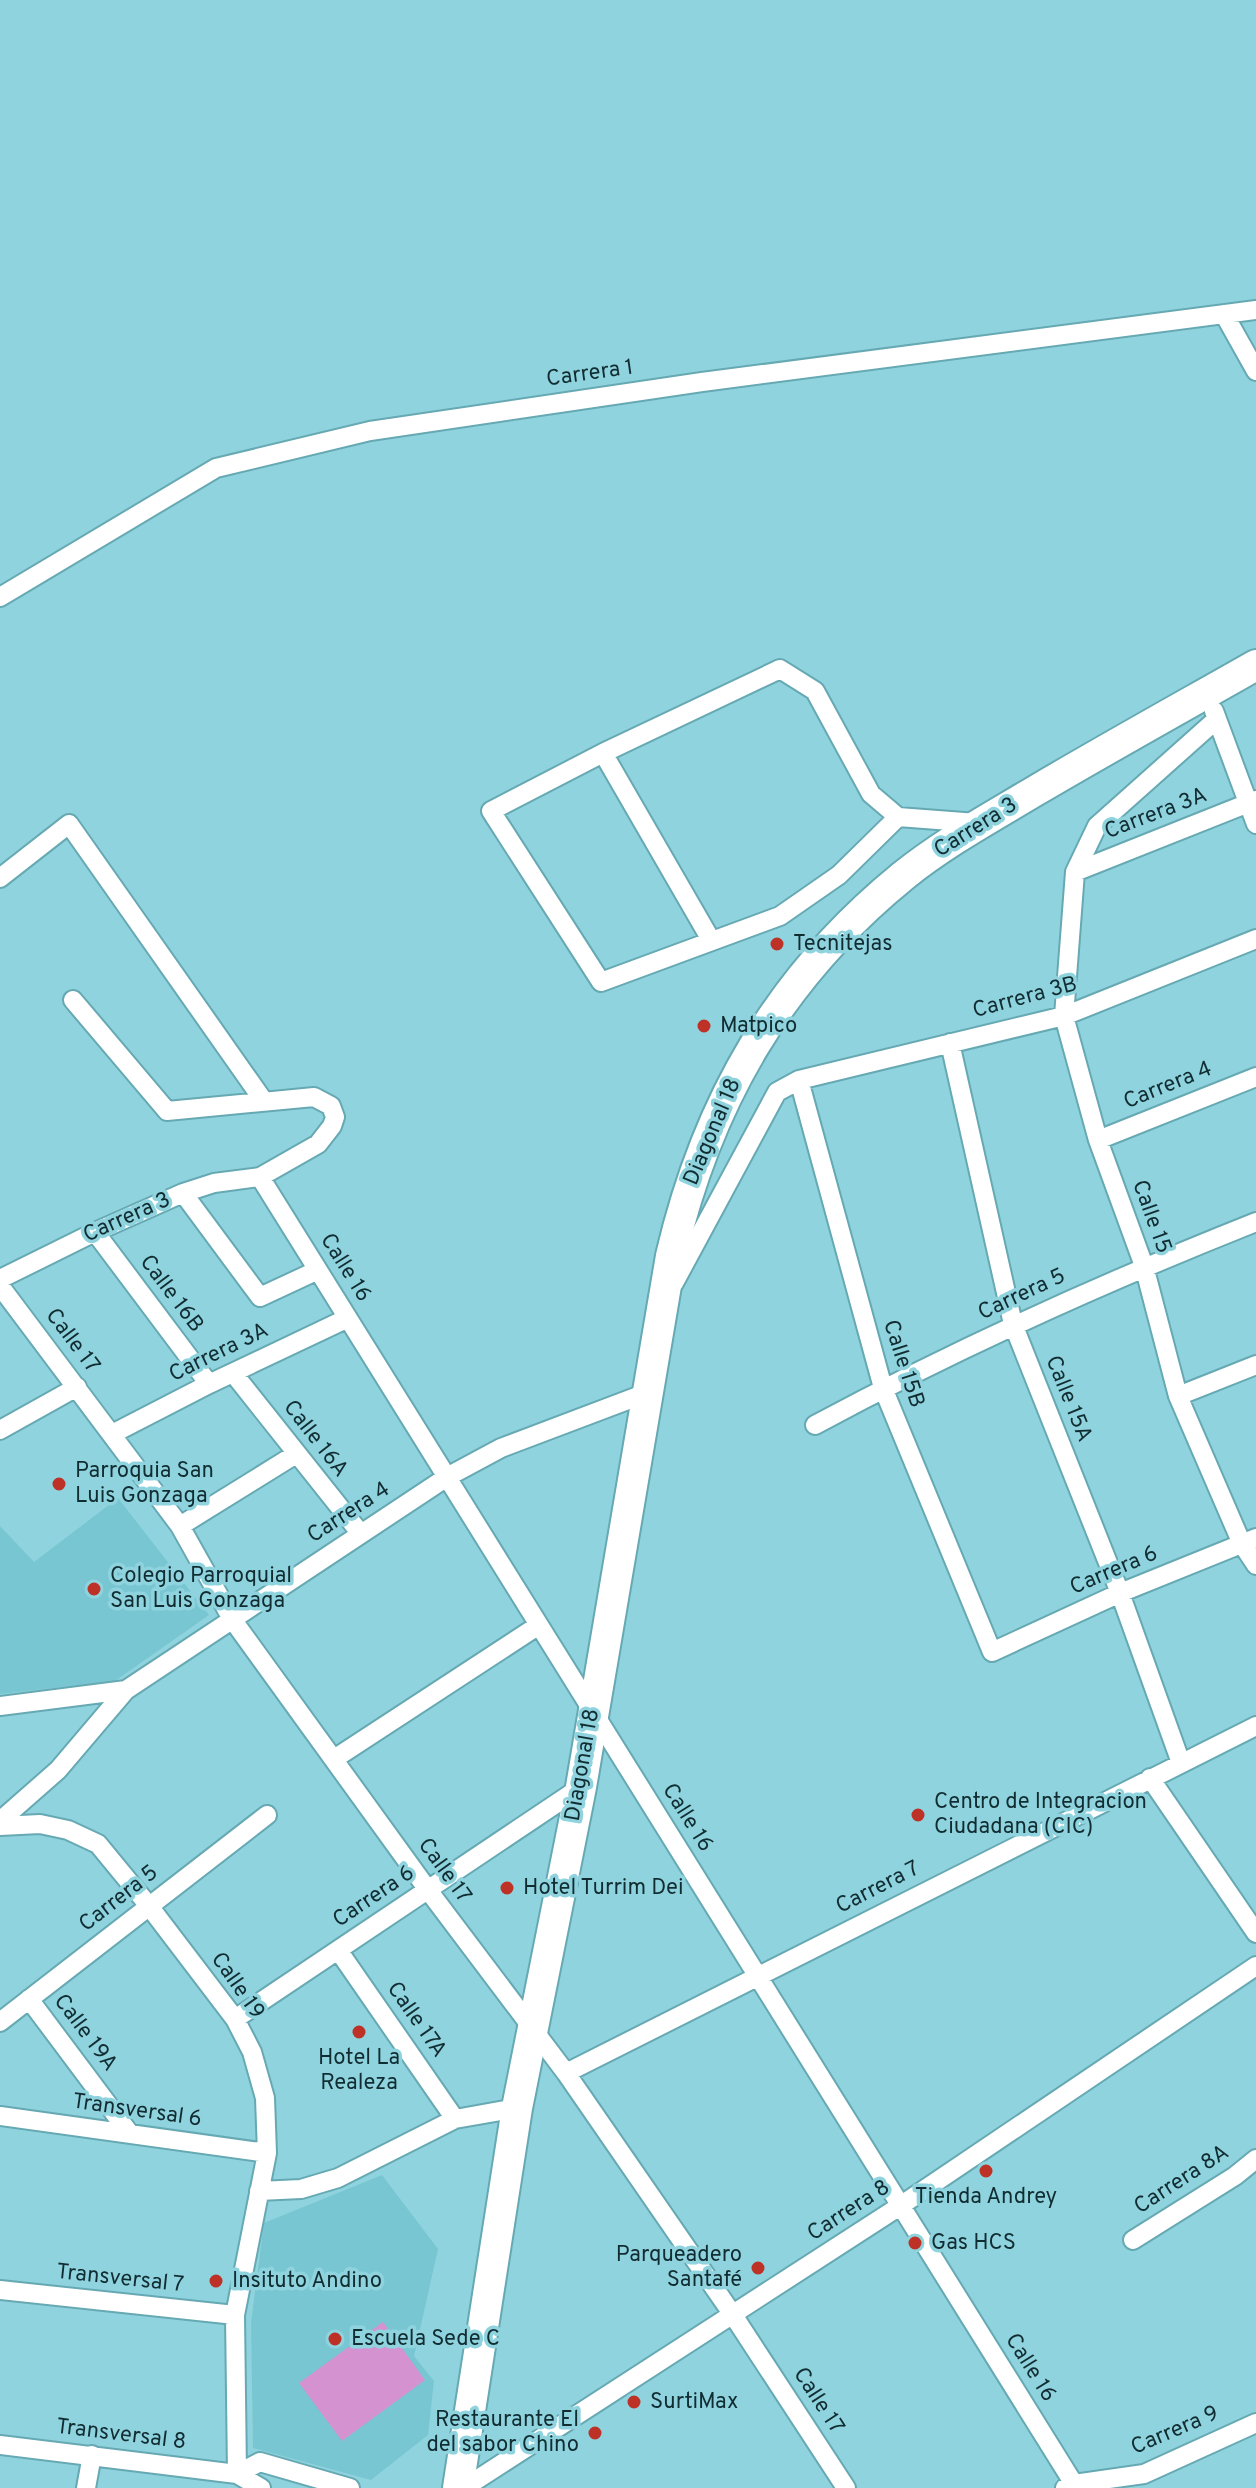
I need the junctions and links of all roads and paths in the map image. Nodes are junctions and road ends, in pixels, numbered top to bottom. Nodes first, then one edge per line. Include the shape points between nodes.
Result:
1 (1256, 310) edge
2 (1224, 314) junction
3 (1256, 371) edge
4 (0, 597) edge
5 (1256, 665) edge
6 (1213, 706) junction
7 (603, 753) junction
8 (1252, 802) edge
9 (898, 817) junction
10 (980, 824) junction
11 (1256, 824) edge
12 (1075, 872) junction
13 (0, 878) edge
14 (1256, 939) edge
15 (711, 940) junction
16 (73, 1000) dead end
17 (1064, 1016) junction
18 (950, 1043) junction
19 (748, 1053) joint
20 (1256, 1077) edge
21 (799, 1080) junction
22 (263, 1100) junction
23 (1098, 1140) junction
24 (260, 1177) junction
25 (183, 1193) junction
26 (1256, 1222) edge
27 (95, 1232) junction
28 (1144, 1266) junction
29 (318, 1270) junction
30 (0, 1279) edge
31 (0, 1286) edge
32 (664, 1301) junction
33 (348, 1318) junction
34 (1013, 1324) junction
35 (1256, 1365) edge
36 (233, 1373) junction
37 (209, 1384) junction
38 (77, 1387) junction
39 (883, 1388) junction
40 (649, 1392) junction
41 (1178, 1396) junction
42 (815, 1425) dead end
43 (0, 1430) edge
44 (112, 1434) junction
45 (296, 1454) junction
46 (447, 1477) junction
47 (180, 1526) junction
48 (361, 1534) junction
49 (1249, 1541) edge
50 (1256, 1565) edge
51 (1120, 1593) junction
52 (232, 1619) junction
53 (539, 1625) junction
54 (992, 1652) joint
55 (126, 1690) junction
56 (0, 1706) edge
57 (592, 1711) junction
58 (1256, 1726) edge
59 (334, 1759) junction
60 (1181, 1763) junction
61 (1150, 1778) junction
62 (581, 1787) junction
63 (267, 1815) dead end
64 (0, 1824) edge
65 (428, 1890) junction
66 (149, 1906) junction
67 (1256, 1933) edge
68 (338, 1950) junction
69 (1256, 1966) edge
70 (757, 1975) junction
71 (29, 1999) junction
72 (235, 2019) junction
73 (0, 2022) edge
74 (532, 2025) junction
75 (566, 2073) junction
76 (517, 2108) junction
77 (0, 2116) edge
78 (455, 2119) junction
79 (130, 2134) junction
80 (267, 2153) junction
81 (1256, 2159) edge
82 (259, 2191) junction
83 (900, 2206) junction
84 (1133, 2240) dead end
85 (0, 2290) edge
86 (235, 2315) junction
87 (733, 2315) junction
88 (1256, 2423) edge
89 (0, 2445) edge
90 (92, 2455) junction
91 (237, 2474) junction
92 (1148, 2481) edge
93 (1069, 2486) edge
94 (86, 2488) edge
95 (261, 2488) edge
96 (350, 2488) edge
97 (461, 2488) edge
98 (846, 2488) edge

1 - 2 street, Carrera 1
2 - 3 street
2 - 4 street, Carrera 1 via 370,431 216,468
5 - 6 main road, Carrera 3
6 - 8 street
6 - 10 main road, Carrera 3
6 - 12 street via 1097,826
7 - 9 street via 780,669 815,691 871,794
7 - 15 street
7 - 15 street via 491,811 601,982
8 - 11 street
8 - 12 street, Carrera 3A
9 - 10 street
9 - 15 street via 839,875 780,916
10 - 19 main road, Carrera 3 via 904,875 837,936
12 - 17 street, Calle 15
13 - 22 street via 69,824
14 - 17 street, Carrera 3B
16 - 22 street via 167,1111
17 - 18 street, Carrera 3B
17 - 23 street, Calle 15
18 - 21 street, Carrera 3B
18 - 34 street, Calle 15A
19 - 32 main road, Diagonal 18 via 695,1168
20 - 23 street, Carrera 4
21 - 32 street via 777,1092
21 - 39 street, Calle 15B
22 - 24 street via 314,1097 331,1106 335,1117 318,1144
23 - 28 street, Calle 15
24 - 25 street, Carrera 3
24 - 29 street, Calle 16
25 - 27 street, Carrera 3
25 - 29 street, Carrera 3A via 260,1297
26 - 28 street, Carrera 5
27 - 30 street, Carrera 3
27 - 37 street, Calle 16B
28 - 34 street, Carrera 5
28 - 41 street, Calle 15
29 - 33 street, Calle 16
31 - 38 street, Calle 17
32 - 40 main road, Diagonal 18
33 - 36 street, Carrera 3A
33 - 46 street, Calle 16
34 - 39 street, Carrera 5
34 - 51 street, Calle 15A
35 - 41 street
36 - 37 street, Carrera 3A
36 - 45 street, Calle 16A
37 - 44 street, Carrera 3A
38 - 43 street
38 - 44 street, Calle 17
39 - 42 street, Carrera 5
39 - 54 street, Calle 15B
40 - 46 street, Carrera 4 via 501,1448
40 - 57 main road, Diagonal 18
41 - 49 street, Calle 15
44 - 47 street, Calle 17
45 - 47 street
45 - 48 street, Calle 16A
46 - 48 street, Carrera 4
46 - 53 street, Calle 16
47 - 52 street, Calle 17
48 - 52 street, Carrera 4
49 - 50 street, Calle 15
49 - 51 street, Carrera 6
51 - 54 street, Carrera 6
51 - 60 street, Calle 15A
52 - 55 street, Carrera 4
52 - 59 street, Calle 17
53 - 57 street, Calle 16
53 - 59 street
55 - 56 street
55 - 64 street, Carrera 4 via 58,1770
57 - 62 main road, Diagonal 18
57 - 70 street, Calle 16
58 - 60 street, Carrera 7
59 - 65 street, Calle 17
60 - 61 street, Carrera 7
61 - 67 street
61 - 70 street, Carrera 7
62 - 65 street, Carrera 6
62 - 74 main road, Diagonal 18
63 - 66 street, Carrera 5
64 - 66 street, Calle 19 via 40,1824 98,1844
65 - 68 street, Carrera 6
65 - 74 street, Calle 17
66 - 71 street, Carrera 5
66 - 72 street, Calle 19
68 - 72 street, Carrera 6
68 - 78 street, Calle 17A
69 - 83 street, Carrera 8
70 - 75 street, Carrera 7
70 - 83 street, Calle 16
71 - 73 street, Carrera 5
71 - 79 street, Calle 19A
72 - 80 street, Calle 19 via 252,2052 265,2098
74 - 75 street, Calle 17
74 - 76 main road, Diagonal 18
75 - 87 street, Calle 17
76 - 78 street
76 - 97 main road, Diagonal 18
77 - 79 street, Transversal 6
78 - 82 street via 338,2178 301,2189
79 - 80 street, Transversal 6
80 - 82 street, Calle 19
81 - 84 street, Carrera 8A
82 - 86 street, Calle 19
83 - 87 street, Carrera 8
83 - 93 street, Calle 16
85 - 86 street, Transversal 7
86 - 91 street, Calle 19
87 - 97 street, Carrera 8
87 - 98 street, Calle 17
88 - 92 street, Carrera 9
89 - 90 street, Transversal 8
90 - 91 street, Transversal 8
90 - 94 street
91 - 95 street, Transversal 8
91 - 96 street, Transversal 8 via 260,2462
92 - 93 street, Carrera 9

